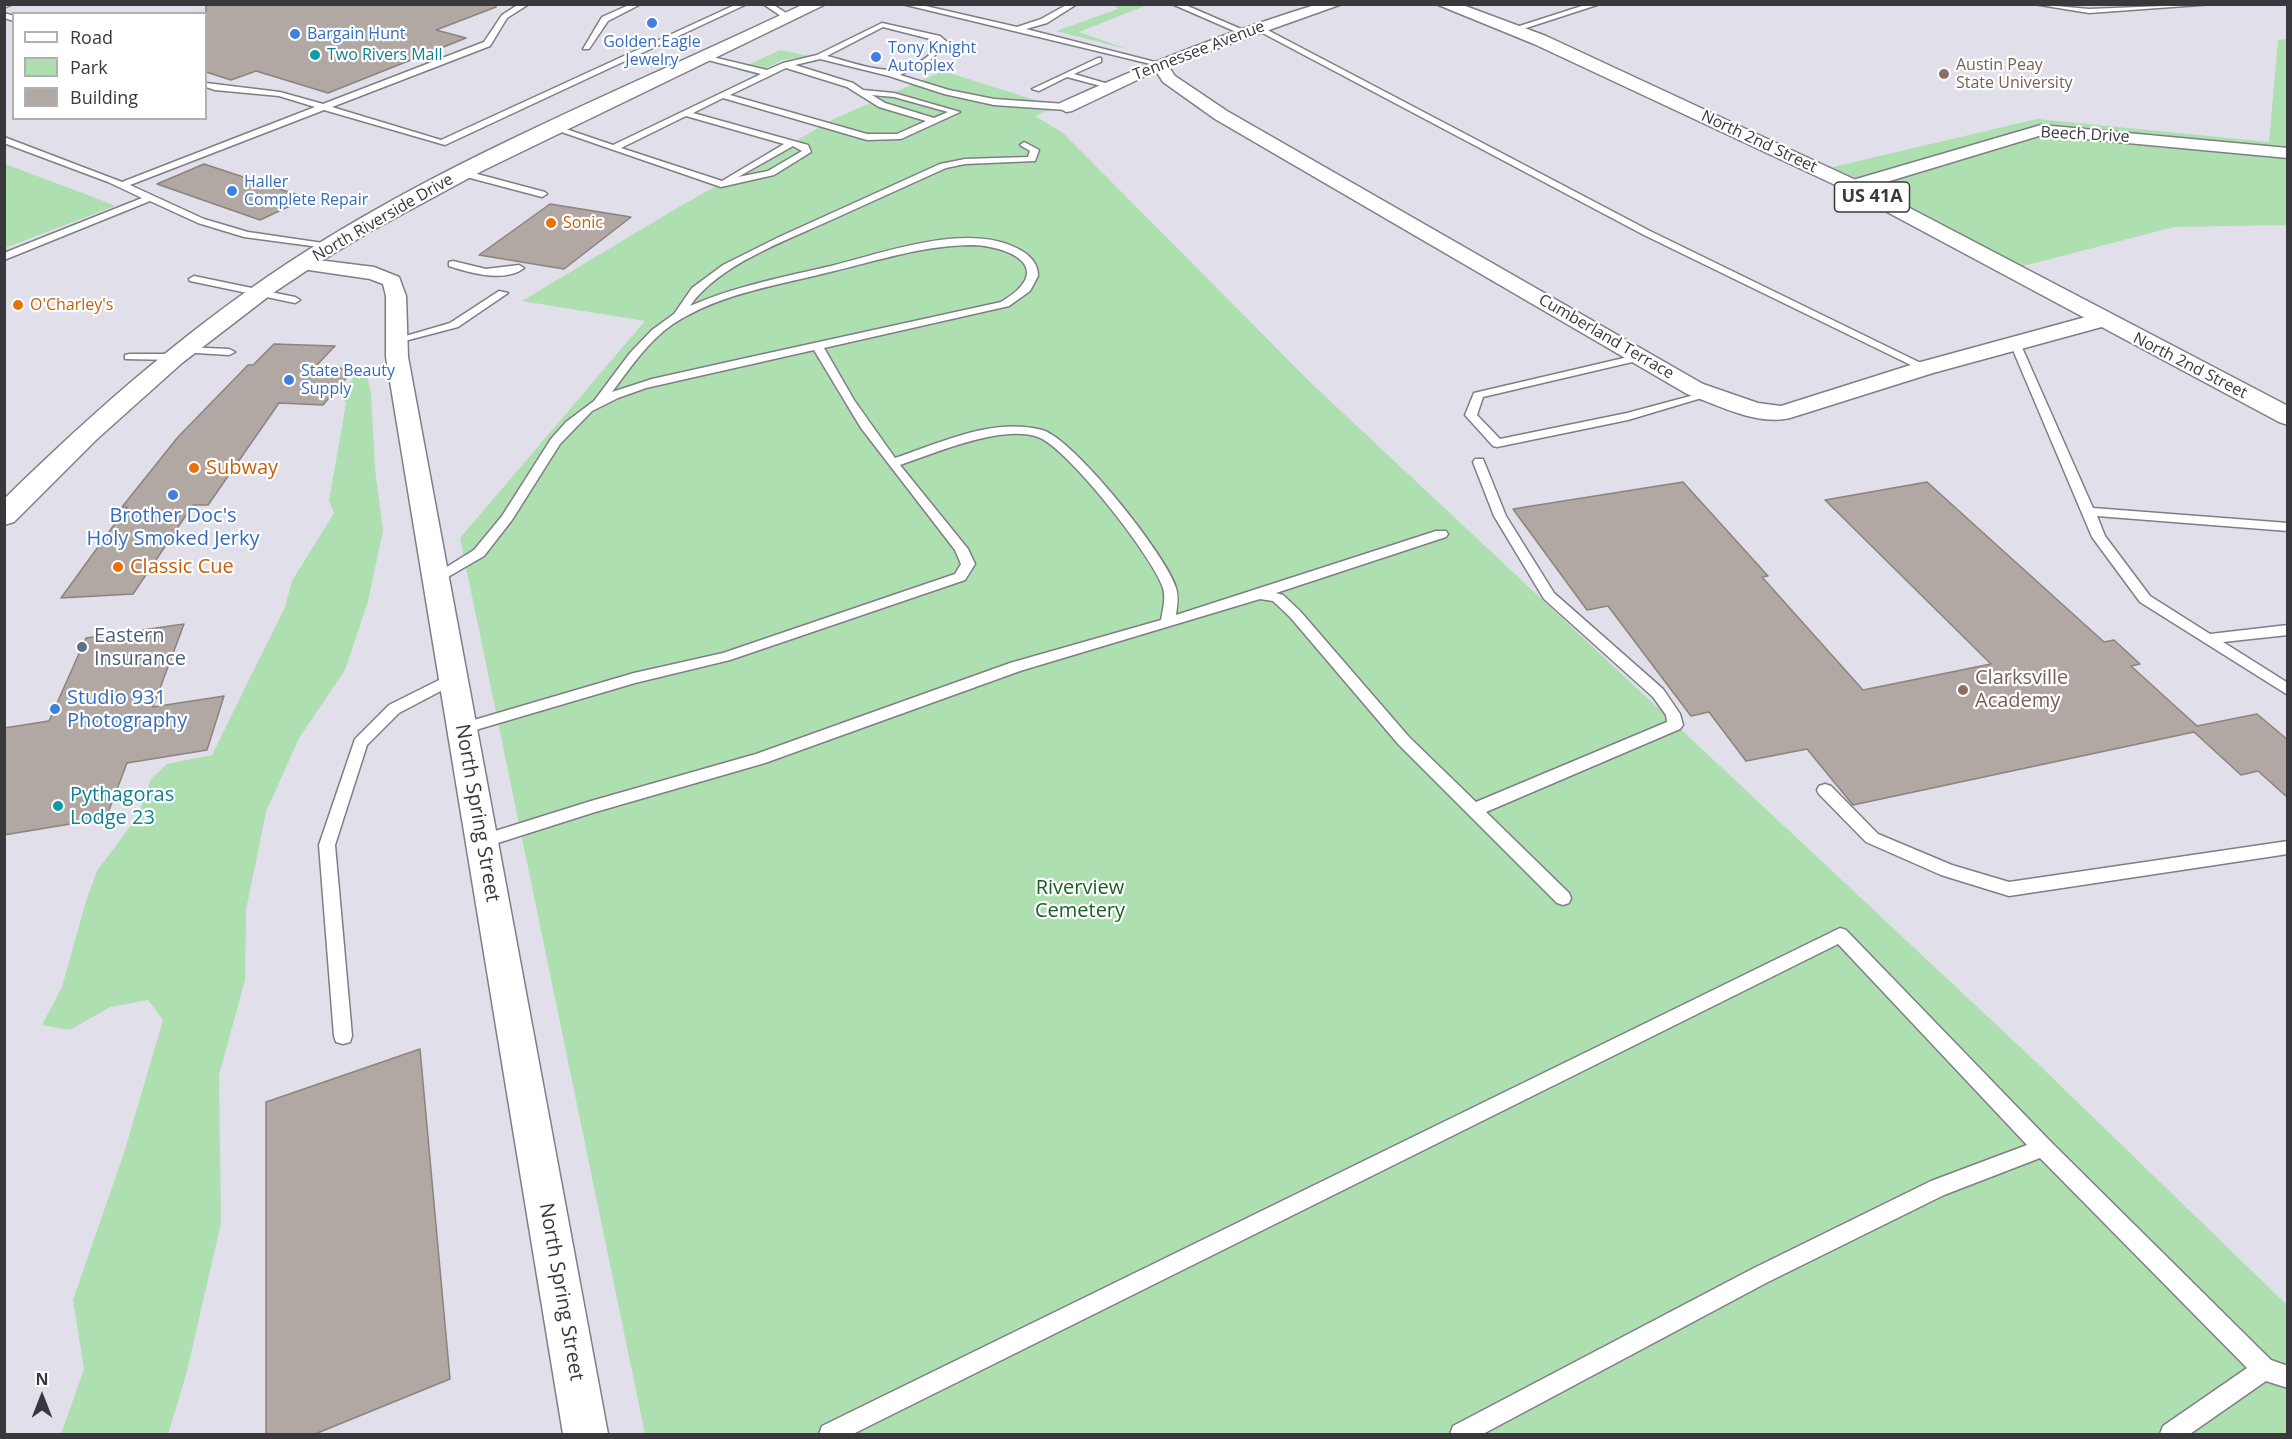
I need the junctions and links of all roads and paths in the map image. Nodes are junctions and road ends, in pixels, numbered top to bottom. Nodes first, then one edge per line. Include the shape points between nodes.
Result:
1 (10, 4) edge
2 (526, 4) edge
3 (638, 4) edge
4 (744, 4) edge
5 (766, 4) edge
6 (818, 4) edge
7 (905, 4) edge
8 (1074, 4) edge
9 (1174, 4) edge
10 (1335, 4) edge
11 (1444, 4) edge
12 (1597, 4) edge
13 (2037, 4) edge
14 (2210, 4) edge
15 (4, 6) edge
16 (790, 18) junction
17 (1008, 28) junction
18 (1514, 29) junction
19 (1251, 30) junction
20 (586, 47) dead end
21 (707, 57) junction
22 (820, 57) junction
23 (1098, 60) dead end
24 (1159, 64) junction
25 (786, 65) junction
26 (768, 73) junction
27 (892, 75) junction
28 (1068, 75) junction
29 (207, 85) edge
30 (1109, 87) junction
31 (1036, 89) dead end
32 (864, 92) junction
33 (722, 95) junction
34 (324, 107) junction
35 (1065, 107) joint
36 (684, 113) junction
37 (934, 121) junction
38 (554, 128) junction
39 (4, 140) edge
40 (792, 143) junction
41 (1024, 145) dead end
42 (613, 148) junction
43 (2288, 153) edge
44 (462, 172) junction
45 (721, 184) junction
46 (122, 185) junction
47 (1853, 186) junction
48 (542, 194) dead end
49 (150, 198) junction
50 (330, 247) junction
51 (4, 257) edge
52 (302, 264) junction
53 (453, 264) dead end
54 (519, 267) dead end
55 (194, 279) dead end
56 (261, 293) junction
57 (503, 293) dead end
58 (295, 300) dead end
59 (679, 315) junction
60 (2101, 320) junction
61 (397, 340) junction
62 (2015, 343) junction
63 (817, 345) junction
64 (230, 351) dead end
65 (179, 353) junction
66 (129, 357) dead end
67 (1641, 357) junction
68 (1925, 368) junction
69 (1709, 394) junction
70 (597, 404) junction
71 (2288, 417) edge
72 (1479, 462) dead end
73 (893, 463) junction
74 (2089, 512) junction
75 (4, 516) edge
76 (2288, 527) edge
77 (1442, 534) dead end
78 (436, 578) junction
79 (1260, 594) junction
80 (1168, 622) junction
81 (2288, 630) edge
82 (2208, 639) junction
83 (453, 678) junction
84 (2288, 690) edge
85 (462, 729) junction
86 (1825, 790) dead end
87 (1474, 810) junction
88 (482, 842) junction
89 (2288, 847) edge
90 (1563, 898) dead end
91 (343, 1036) dead end
92 (2043, 1148) junction
93 (2264, 1369) junction
94 (2288, 1377) edge
95 (586, 1434) edge
96 (830, 1434) edge
97 (1461, 1434) edge
98 (2170, 1434) edge

1 - 15 lane
2 - 34 lane via 503,16 487,44
3 - 20 lane via 605,19
4 - 34 lane via 442,143
5 - 16 lane
6 - 16 main road, North Riverside Drive
7 - 17 lane
8 - 17 lane via 1033,25
9 - 19 lane
10 - 19 street, Tennessee Avenue
11 - 18 main road, North 2nd Street / US 41A
12 - 18 lane
13 - 14 lane via 2089,11
16 - 21 main road, North Riverside Drive
17 - 24 lane
18 - 47 main road, North 2nd Street / US 41A
19 - 24 street, Tennessee Avenue
19 - 68 lane via 1637,228
21 - 26 lane
21 - 38 main road, North Riverside Drive
22 - 25 lane
22 - 27 lane
22 - 27 lane via 882,26 944,43 940,51 922,63
23 - 28 lane
24 - 30 street, Tennessee Avenue
24 - 67 street, Cumberland Terrace via 1169,79 1221,115
25 - 26 lane
25 - 32 lane
26 - 33 lane
27 - 35 lane via 994,102
28 - 30 lane
28 - 31 lane
29 - 34 lane via 280,94
30 - 35 street, Tennessee Avenue
32 - 37 lane via 882,105
32 - 37 lane via 894,95 956,112
33 - 36 lane
33 - 37 lane via 867,137 898,137
34 - 46 lane
36 - 40 lane
36 - 42 lane
38 - 42 lane
38 - 44 main road, North Riverside Drive
39 - 46 lane
40 - 45 lane
40 - 45 lane via 805,147 807,152 784,167 749,180
41 - 59 lane via 1035,150 1032,159 955,162 782,239 727,267 696,290
42 - 45 lane
43 - 47 street, Beech Drive via 2041,130
44 - 48 lane
44 - 50 main road, North Riverside Drive
46 - 49 lane
47 - 60 main road, North 2nd Street / US 41A
49 - 50 lane via 201,221 247,235
49 - 51 lane
50 - 52 main road, North Riverside Drive
52 - 56 main road, North Riverside Drive
52 - 61 street, North Spring Street via 374,273 392,281
53 - 54 lane via 486,272
55 - 56 lane
56 - 58 lane
56 - 65 main road, North Riverside Drive
57 - 61 lane via 454,325
59 - 63 lane via 718,298 931,246 984,242 1018,252 1033,266 1035,275 1030,286 1005,304
59 - 70 lane via 658,329
60 - 62 street, Cumberland Terrace
60 - 71 main road, North 2nd Street / US 41A
61 - 78 street, North Spring Street
62 - 68 street, Cumberland Terrace
62 - 74 lane
63 - 70 lane via 646,385
63 - 73 lane via 832,375
64 - 65 lane
65 - 66 lane
65 - 75 main road, North Riverside Drive via 93,428
67 - 69 street, Cumberland Terrace
67 - 69 lane via 1478,396 1471,415 1497,443 1628,416
68 - 69 street, Cumberland Terrace via 1782,413 1754,410
70 - 78 lane via 564,430 538,464 512,513 478,554
72 - 87 lane via 1500,516 1549,596 1658,693 1673,714 1674,725
73 - 80 lane via 984,434 1032,432 1056,439 1090,475 1170,587
73 - 85 lane via 961,549 968,564 960,577 725,657 634,678
74 - 76 lane
74 - 82 lane via 2099,537 2145,599
77 - 79 lane
78 - 83 street, North Spring Street
79 - 80 lane
79 - 87 lane via 1278,598 1295,614 1404,741
80 - 88 lane via 1004,670 760,759
81 - 82 lane
82 - 84 lane
83 - 85 street, North Spring Street
83 - 91 lane via 394,709 360,743 327,845
85 - 88 street, North Spring Street
86 - 89 lane via 1872,838 1947,870 2009,889
87 - 90 lane
88 - 95 street, North Spring Street
92 - 93 lane
92 - 96 lane via 1840,935
92 - 97 lane via 1938,1188 1801,1255
93 - 94 lane
93 - 98 lane

